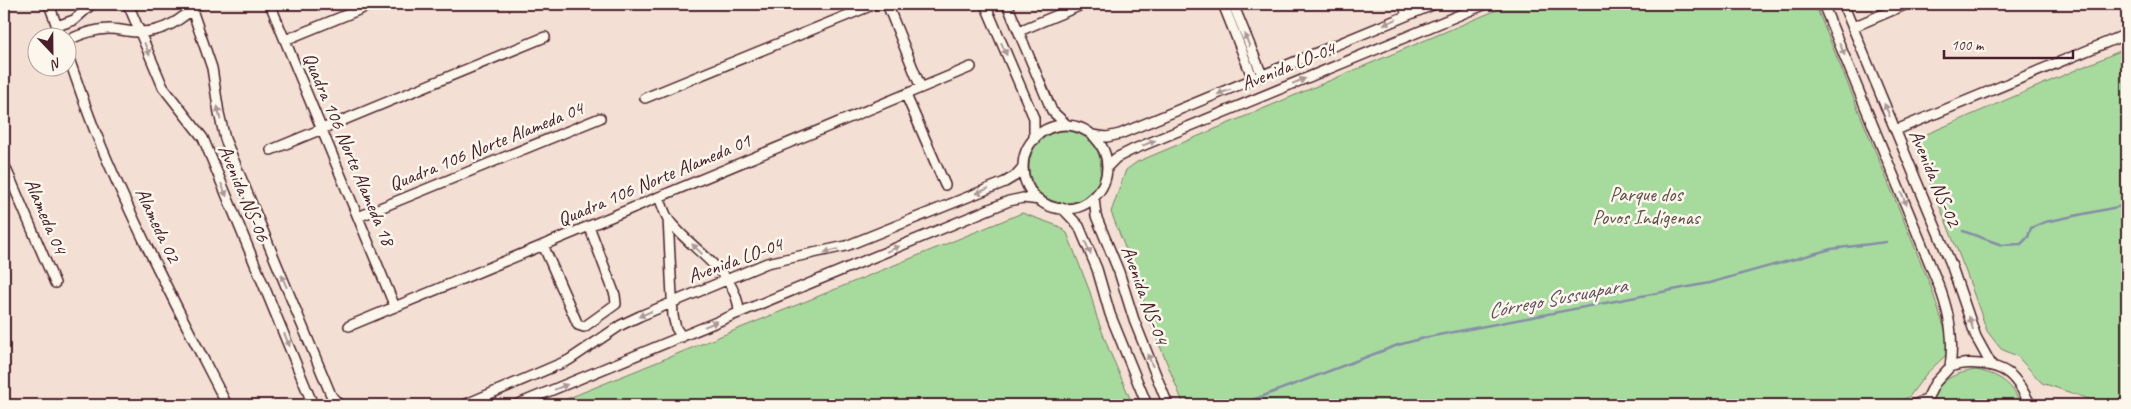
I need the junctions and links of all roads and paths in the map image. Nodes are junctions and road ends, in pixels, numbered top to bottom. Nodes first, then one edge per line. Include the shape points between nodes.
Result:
1 (49, 4) edge
2 (92, 4) edge
3 (128, 4) edge
4 (270, 4) edge
5 (373, 4) edge
6 (875, 4) edge
7 (887, 4) edge
8 (985, 4) edge
9 (1007, 4) edge
10 (1084, 4) edge
11 (1223, 4) edge
12 (1233, 4) edge
13 (1403, 4) edge
14 (1486, 4) edge
15 (1823, 4) edge
16 (1843, 4) edge
17 (1907, 4) edge
18 (1429, 5) edge
19 (193, 6) edge
20 (1407, 15) junction
21 (57, 26) joint
22 (1853, 27) junction
23 (1018, 31) junction
24 (140, 32) junction
25 (2127, 34) edge
26 (78, 36) edge
27 (545, 37) dead end
28 (285, 40) junction
29 (971, 67) dead end
30 (1257, 77) junction
31 (76, 78) edge
32 (922, 88) junction
33 (906, 94) junction
34 (645, 98) dead end
35 (600, 118) dead end
36 (1067, 125) junction
37 (322, 129) junction
38 (1896, 130) junction
39 (1092, 135) junction
40 (1034, 140) junction
41 (271, 150) dead end
42 (4, 164) edge
43 (1023, 166) junction
44 (1107, 167) junction
45 (945, 185) dead end
46 (659, 197) junction
47 (1094, 197) junction
48 (1040, 200) junction
49 (1062, 208) junction
50 (358, 217) junction
51 (668, 218) junction
52 (589, 226) junction
53 (543, 245) junction
54 (727, 279) junction
55 (55, 283) dead end
56 (672, 302) junction
57 (395, 307) junction
58 (739, 313) junction
59 (349, 326) dead end
60 (682, 336) junction
61 (1992, 366) junction
62 (1950, 367) junction
63 (1925, 403) edge
64 (227, 405) edge
65 (313, 405) edge
66 (339, 405) edge
67 (464, 405) edge
68 (516, 405) edge
69 (1147, 405) edge
70 (1168, 405) edge
71 (1913, 405) edge
72 (2031, 405) edge
73 (2035, 405) edge

1 - 21 street
2 - 21 street via 74,20
3 - 24 street, Avenida NS-06
4 - 28 street, Quadra 106 Norte Alameda 18
5 - 28 street
6 - 34 street
7 - 32 street
8 -> 40 street via 1034,118
9 - 23 street
10 - 23 street
11 - 30 street
30 -> 12 street
13 - 20 street
44 -> 14 street, Avenida LO-04 via 1132,150
15 -> 62 street, Avenida NS-02 via 1929,260 1950,320 1953,346
16 - 22 street, Avenida NS-02
17 - 22 street
18 - 20 street, Avenida LO-04
19 - 24 street via 180,20
66 -> 19 street, Avenida NS-06 via 331,395 225,139 212,68
20 -> 30 street, Avenida LO-04
38 -> 22 street, Avenida NS-02
23 - 36 street via 1052,111
24 - 26 street via 109,29
24 -> 65 street, Avenida NS-06 via 163,87 203,138
25 - 38 street
27 - 37 street
28 - 37 street, Quadra 106 Norte Alameda 18
29 - 32 street, Quadra 106 Norte Alameda 01
30 -> 39 street, Avenida LO-04 via 1120,134 1109,137
31 - 64 street, Alameda 02 via 114,173
32 - 33 street, Quadra 106 Norte Alameda 01
33 - 45 street
33 - 46 street, Quadra 106 Norte Alameda 01
35 - 50 street, Quadra 106 Norte Alameda 04
36 - 39 street
36 - 40 street via 1050,128
37 - 41 street
37 - 50 street, Quadra 106 Norte Alameda 18
61 -> 38 street, Avenida NS-02 via 1974,333 1960,288
39 - 44 street via 1104,150
40 - 43 street via 1026,151
42 - 55 street, Alameda 04
43 - 48 street via 1027,184
43 -> 54 street, Avenida LO-04 via 1007,181 846,246 771,262
44 - 47 street via 1104,182
46 - 51 street
46 - 52 street, Quadra 106 Norte Alameda 01
47 - 49 street via 1079,206
70 -> 47 street, Avenida NS-04 via 1096,216
48 - 49 street, Avenida NS-04
58 -> 48 street via 1009,201 1023,198
49 -> 69 street, Avenida NS-04 via 1079,226
50 - 57 street, Quadra 106 Norte Alameda 18
54 -> 51 street
51 - 56 street
52 - 53 street, Quadra 106 Norte Alameda 01
52 - 53 street via 616,304 584,327 578,325
53 - 57 street, Quadra 106 Norte Alameda 01
54 - 56 street, Avenida LO-04
54 - 58 street via 737,296
56 - 60 street via 674,322
56 -> 67 street, Avenida LO-04 via 624,323 569,360
57 - 59 street, Quadra 106 Norte Alameda 01
60 -> 58 street
68 -> 60 street
61 - 62 street
61 - 72 street via 2008,373
62 - 63 street via 1935,383
63 - 71 street
72 - 73 street

